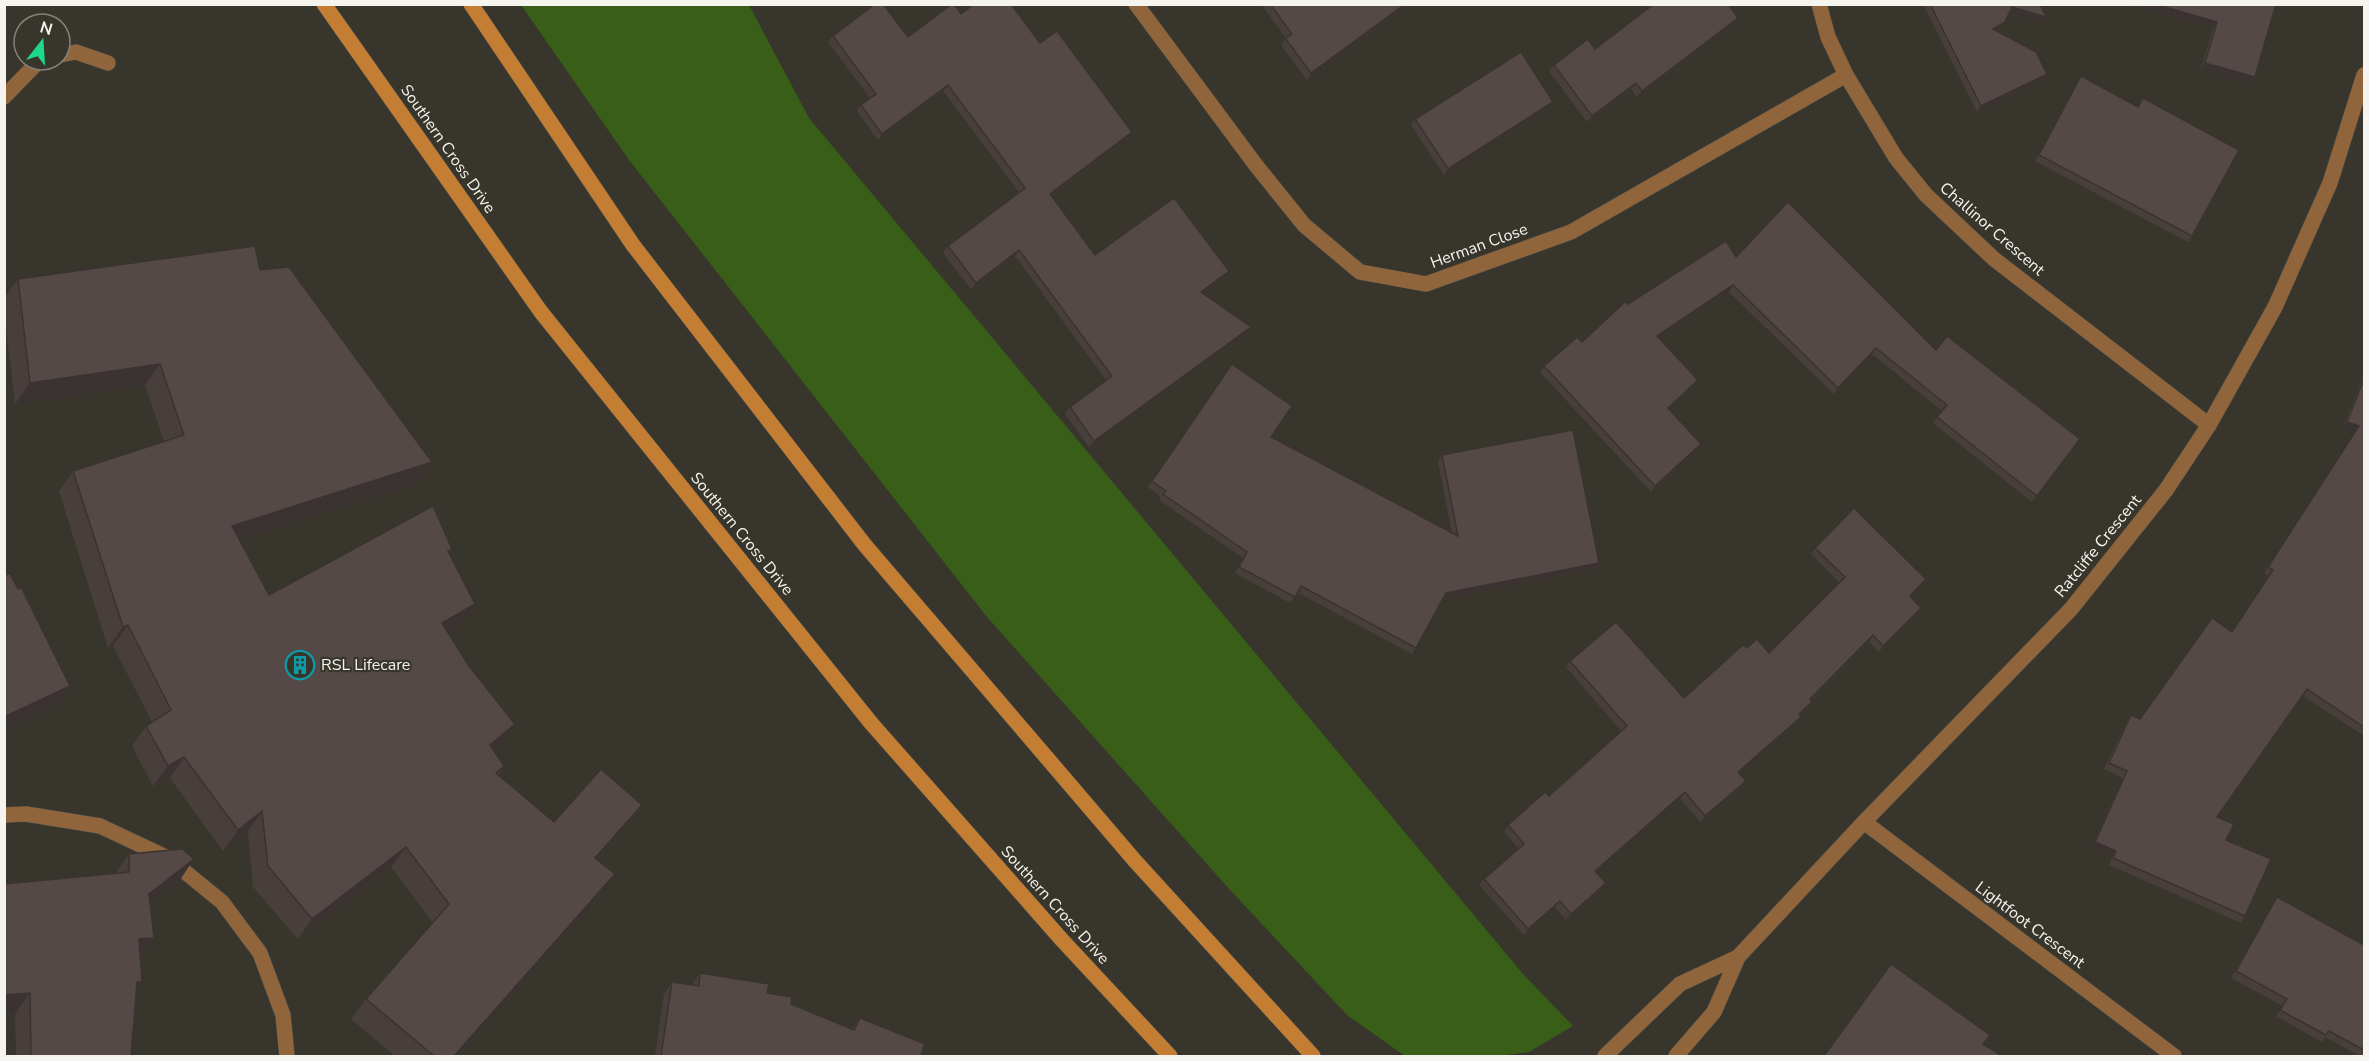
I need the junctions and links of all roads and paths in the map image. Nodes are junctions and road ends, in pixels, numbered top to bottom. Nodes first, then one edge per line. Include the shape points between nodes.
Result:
1 (324, 4) edge
2 (471, 4) edge
3 (1136, 4) edge
4 (1819, 4) edge
5 (72, 53) edge
6 (108, 63) dead end
7 (28, 72) edge
8 (1846, 75) junction
9 (2364, 75) edge
10 (4, 97) edge
11 (2209, 425) junction
12 (4, 815) edge
13 (1864, 822) junction
14 (1738, 957) junction
15 (287, 1056) edge
16 (1170, 1056) edge
17 (1313, 1056) edge
18 (1605, 1056) edge
19 (1676, 1056) edge
20 (2174, 1056) edge

1 - 16 main road, Southern Cross Drive via 541,312 856,705 1062,940
2 - 17 main road via 633,245 864,544 1136,862
3 - 8 street, Herman Close via 1304,225 1360,272 1426,284 1571,232
4 - 8 street, Challinor Crescent via 1828,37
5 - 6 street
7 - 10 street
8 - 11 street, Challinor Crescent via 1896,158 1926,195 1994,259
9 - 11 street, Ratcliffe Crescent via 2330,183 2275,307
11 - 13 street, Ratcliffe Crescent via 2166,490 2071,609
12 - 15 street via 26,814 100,826 168,858 222,902 260,953 283,1015
13 - 14 street, Ratcliffe Crescent
13 - 20 street, Lightfoot Crescent
14 - 18 street, Ratcliffe Crescent via 1680,984
14 - 19 street, Ratcliffe Crescent via 1714,1012

